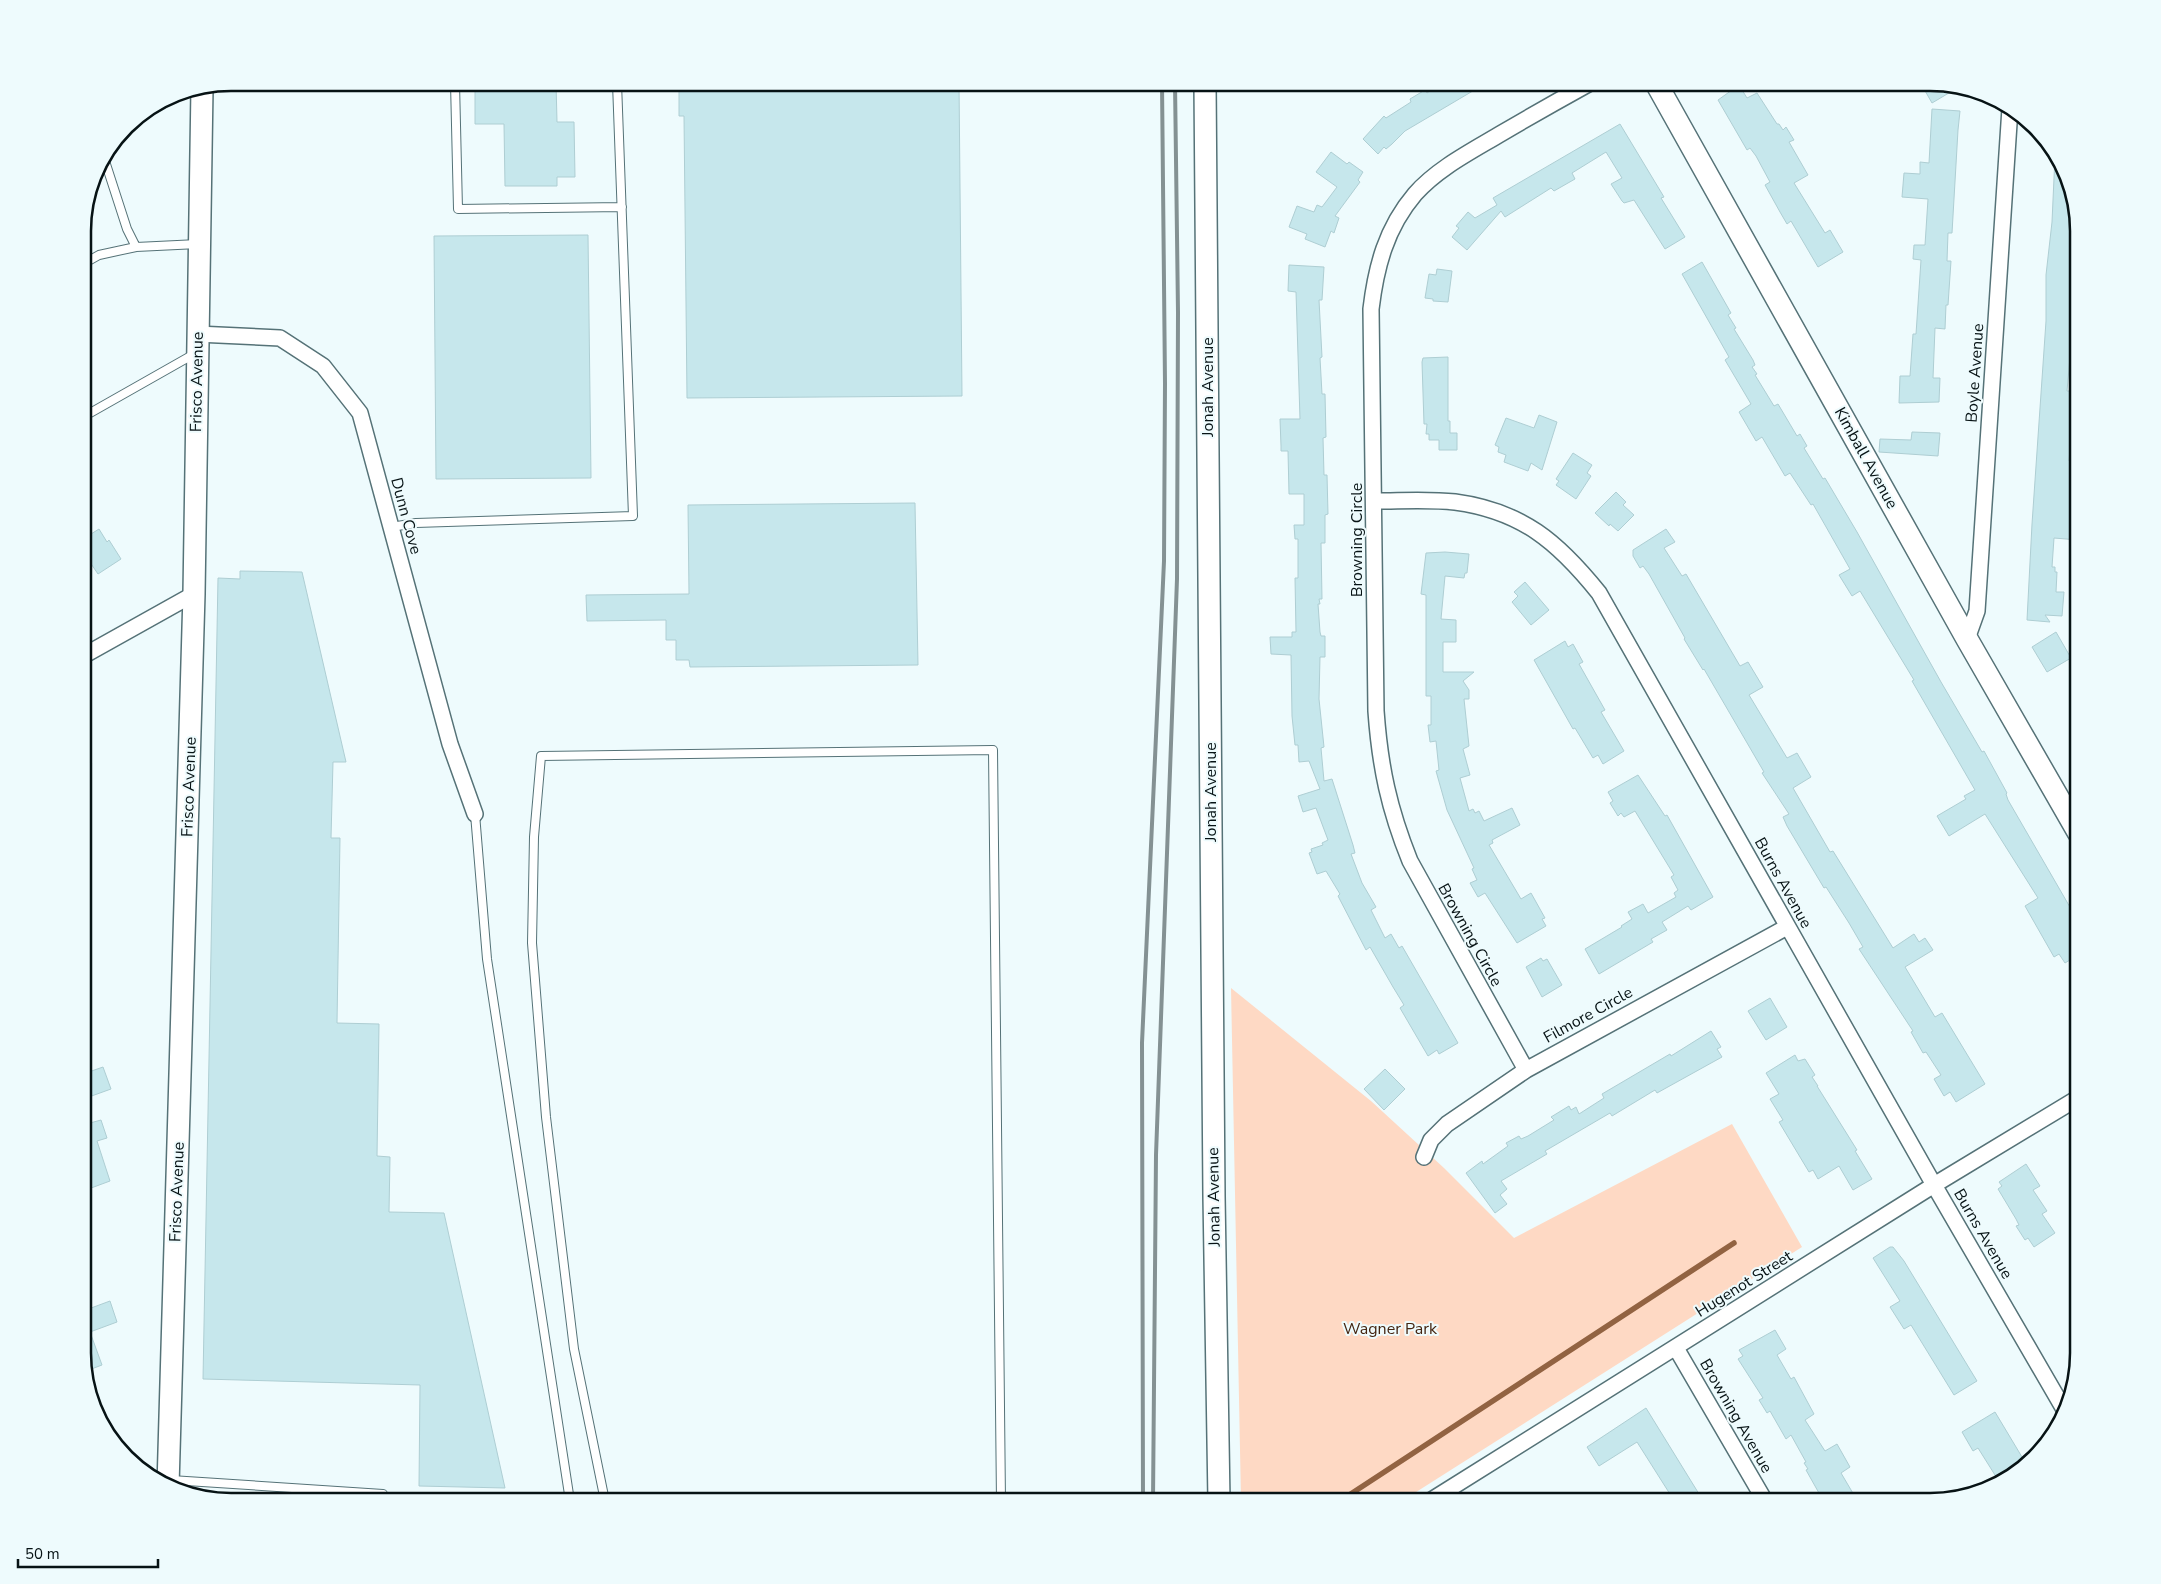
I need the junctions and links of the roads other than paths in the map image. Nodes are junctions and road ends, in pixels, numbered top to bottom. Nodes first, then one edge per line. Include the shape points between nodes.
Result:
1 (455, 91) edge
2 (618, 91) edge
3 (1205, 91) edge
4 (1575, 91) edge
5 (1661, 91) edge
6 (202, 94) edge
7 (2009, 117) edge
8 (107, 167) edge
9 (622, 207) junction
10 (199, 244) junction
11 (136, 247) junction
12 (92, 259) edge
13 (197, 343) junction
14 (92, 411) edge
15 (1375, 501) junction
16 (391, 527) junction
17 (194, 594) junction
18 (1967, 639) junction
19 (92, 651) edge
20 (475, 814) joint
21 (2070, 818) edge
22 (1787, 927) junction
23 (1526, 1070) junction
24 (2070, 1103) edge
25 (1424, 1157) dead end
26 (1934, 1185) junction
27 (1676, 1348) junction
28 (2060, 1403) edge
29 (169, 1478) edge
30 (183, 1484) edge
31 (364, 1493) edge
32 (569, 1493) edge
33 (603, 1493) edge
34 (1001, 1493) edge
35 (1218, 1493) edge
36 (1444, 1493) edge
37 (1760, 1493) edge

1 - 9 lane via 458,209
2 - 9 lane
3 - 35 street, Jonah Avenue
4 - 15 street, Browning Circle via 1461,157 1437,175 1415,194 1387,239 1378,264 1371,310
5 - 18 street, Kimball Avenue
6 - 10 street, Frisco Avenue
7 - 18 street, Boyle Avenue via 1977,611
8 - 11 lane
9 - 16 lane via 633,516 416,523
10 - 11 lane
10 - 13 street, Frisco Avenue
11 - 12 lane
13 - 14 lane
13 - 16 street, Dunn Cove via 280,338 323,366 360,413
13 - 17 street, Frisco Avenue
15 - 22 street, Burns Avenue via 1453,502 1483,507 1515,518 1561,550 1599,593
15 - 23 street, Browning Circle via 1376,711 1389,805 1419,878
16 - 20 street, Dunn Cove via 450,744
17 - 19 street
17 - 29 street, Frisco Avenue
18 - 21 street, Kimball Avenue
20 - 32 lane via 487,959
22 - 23 street, Filmore Circle
22 - 26 street, Burns Avenue
23 - 25 street, Filmore Circle via 1447,1124 1431,1140
24 - 26 street, Hugenot Street
26 - 27 street, Hugenot Street
26 - 28 street, Burns Avenue
27 - 36 street, Hugenot Street
27 - 37 street, Browning Avenue
30 - 31 lane
33 - 34 lane via 574,1349 546,1116 532,943 534,837 541,756 993,750

